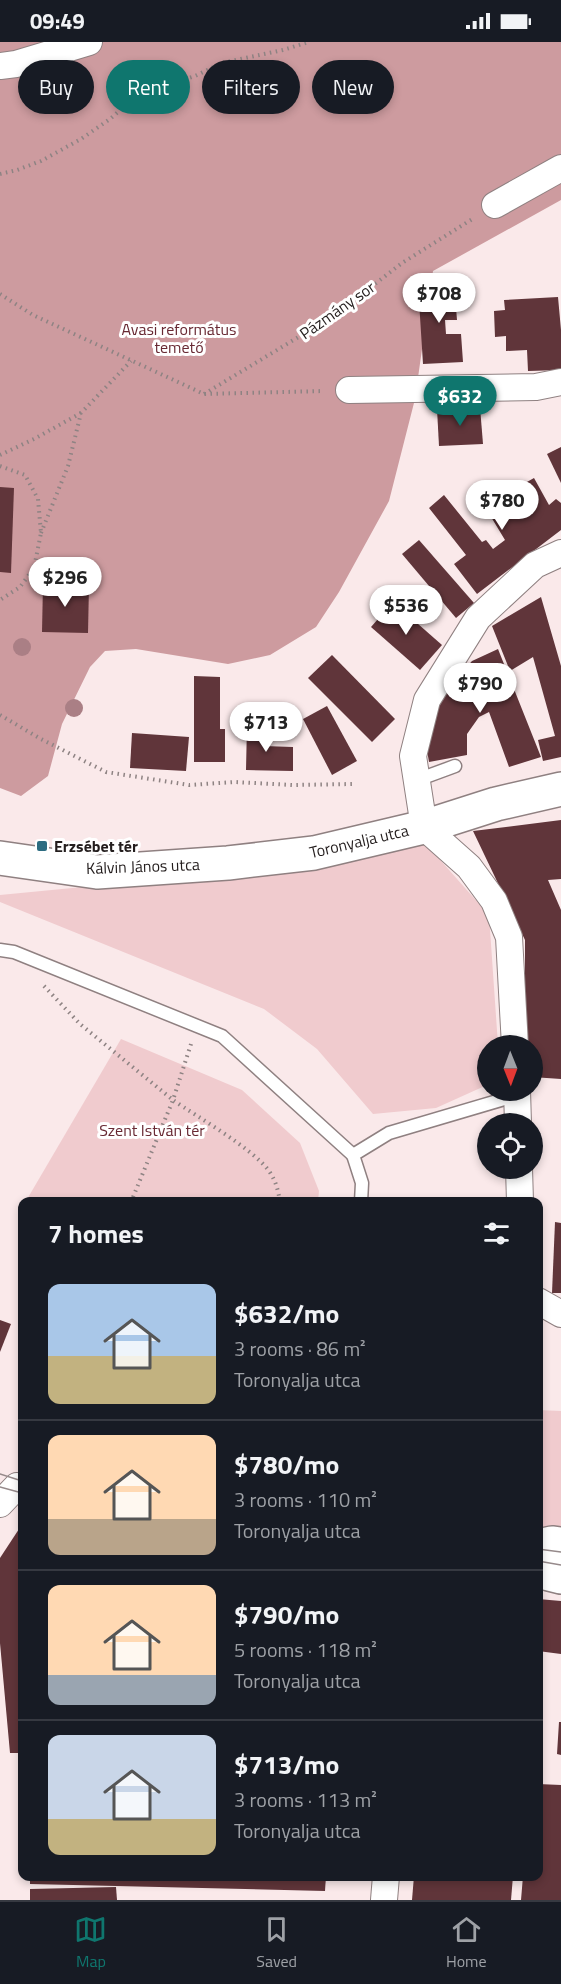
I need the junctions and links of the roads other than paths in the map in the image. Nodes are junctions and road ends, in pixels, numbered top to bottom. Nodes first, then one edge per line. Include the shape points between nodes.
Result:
1 (89, 42) edge
2 (0, 66) edge
3 (561, 168) edge
4 (495, 205) road end
5 (561, 382) edge
6 (349, 390) road end
7 (561, 553) edge
8 (455, 766) dead end
9 (417, 780) junction
10 (561, 789) edge
11 (424, 826) junction
12 (0, 858) edge
13 (214, 863) joint
14 (0, 950) edge
15 (514, 1035) edge
16 (491, 1101) edge
17 (353, 1155) junction
18 (519, 1179) edge
19 (361, 1197) edge
20 (520, 1197) edge
21 (543, 1304) edge
22 (561, 1314) edge
23 (561, 1544) edge
24 (543, 1545) edge
25 (543, 1571) edge
26 (561, 1577) edge
27 (386, 1881) edge
28 (384, 1900) edge

1 - 2 street
3 - 4 street
5 - 6 street via 536,387
7 - 9 street, Toronyalja utca via 535,565 478,618 427,700 412,756
8 - 9 lane
9 - 11 street, Toronyalja utca
10 - 11 street
11 - 13 street, Toronyalja utca via 314,853
11 - 15 street via 469,867 494,901 509,937
12 - 13 street, Kálvin János utca via 97,872
14 - 17 lane via 14,952 222,1036
16 - 17 lane via 389,1133
17 - 19 lane via 362,1183
18 - 20 street
21 - 22 street
23 - 24 street
25 - 26 street
27 - 28 street

